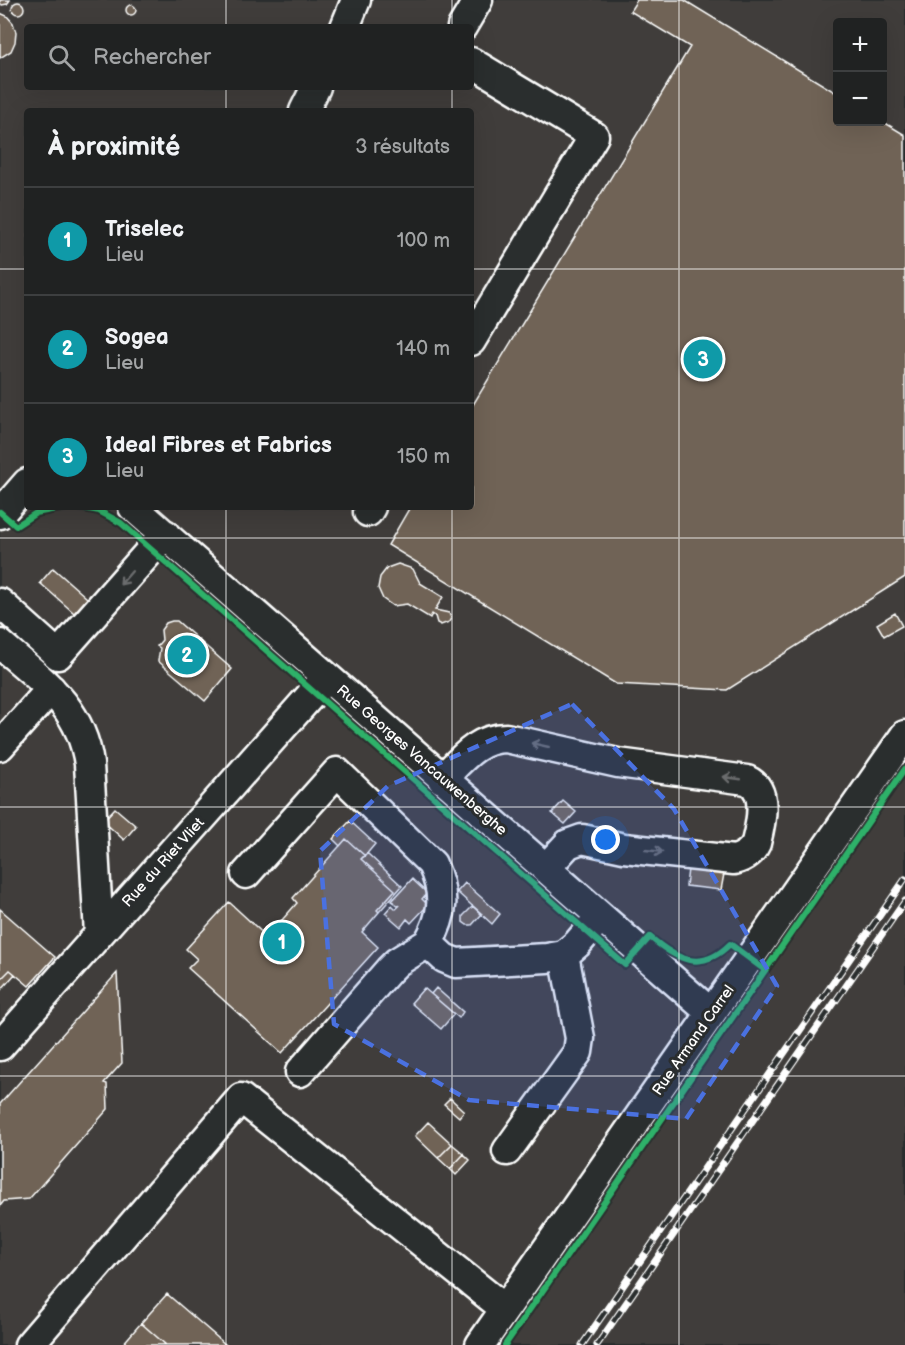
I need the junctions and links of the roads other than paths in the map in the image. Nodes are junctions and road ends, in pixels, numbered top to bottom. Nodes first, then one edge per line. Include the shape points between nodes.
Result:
1 (356, 0) edge
2 (478, 0) edge
3 (346, 24) edge
4 (464, 24) edge
5 (474, 64) edge
6 (314, 90) edge
7 (306, 108) edge
8 (474, 336) edge
9 (24, 486) edge
10 (137, 510) edge
11 (0, 514) edge
12 (165, 534) junction
13 (0, 603) edge
14 (0, 644) edge
15 (327, 677) junction
16 (51, 689) junction
17 (905, 735) edge
18 (0, 746) edge
19 (442, 779) junction
20 (545, 869) junction
21 (246, 874) dead end
22 (600, 917) junction
23 (99, 934) junction
24 (428, 943) junction
25 (564, 955) junction
26 (711, 1013) junction
27 (0, 1046) edge
28 (300, 1072) dead end
29 (507, 1151) dead end
30 (505, 1309) junction
31 (29, 1345) edge
32 (480, 1345) edge

1 - 3 street
2 - 4 street
5 - 8 street via 594,136
6 - 7 street
9 - 11 street
10 - 12 street, Rue Georges Vancauwenberghe
12 -> 13 street via 58,655
12 - 15 street, Rue Georges Vancauwenberghe
14 - 16 street
15 - 19 street, Rue Georges Vancauwenberghe
15 - 23 street, Rue du Riet Vliet
16 - 18 street
16 - 23 street via 75,718 88,753
17 - 26 street, Rue Armand Carrel
19 - 20 street, Rue Georges Vancauwenberghe
20 -> 19 street via 568,844 582,839 624,848 741,858 756,843 761,796 754,783 747,780 618,763 506,738 474,747
20 - 22 street, Rue Georges Vancauwenberghe
21 - 24 street via 337,772 432,864 442,906
22 - 25 street
22 - 26 street, Rue Georges Vancauwenberghe
23 - 27 street, Rue du Riet Vliet
24 - 25 street via 456,963
24 - 28 street via 389,970
25 - 29 street via 580,1038 578,1052
26 - 30 street, Rue Armand Carrel
30 - 31 street via 242,1098
30 - 32 street, Rue Armand Carrel

